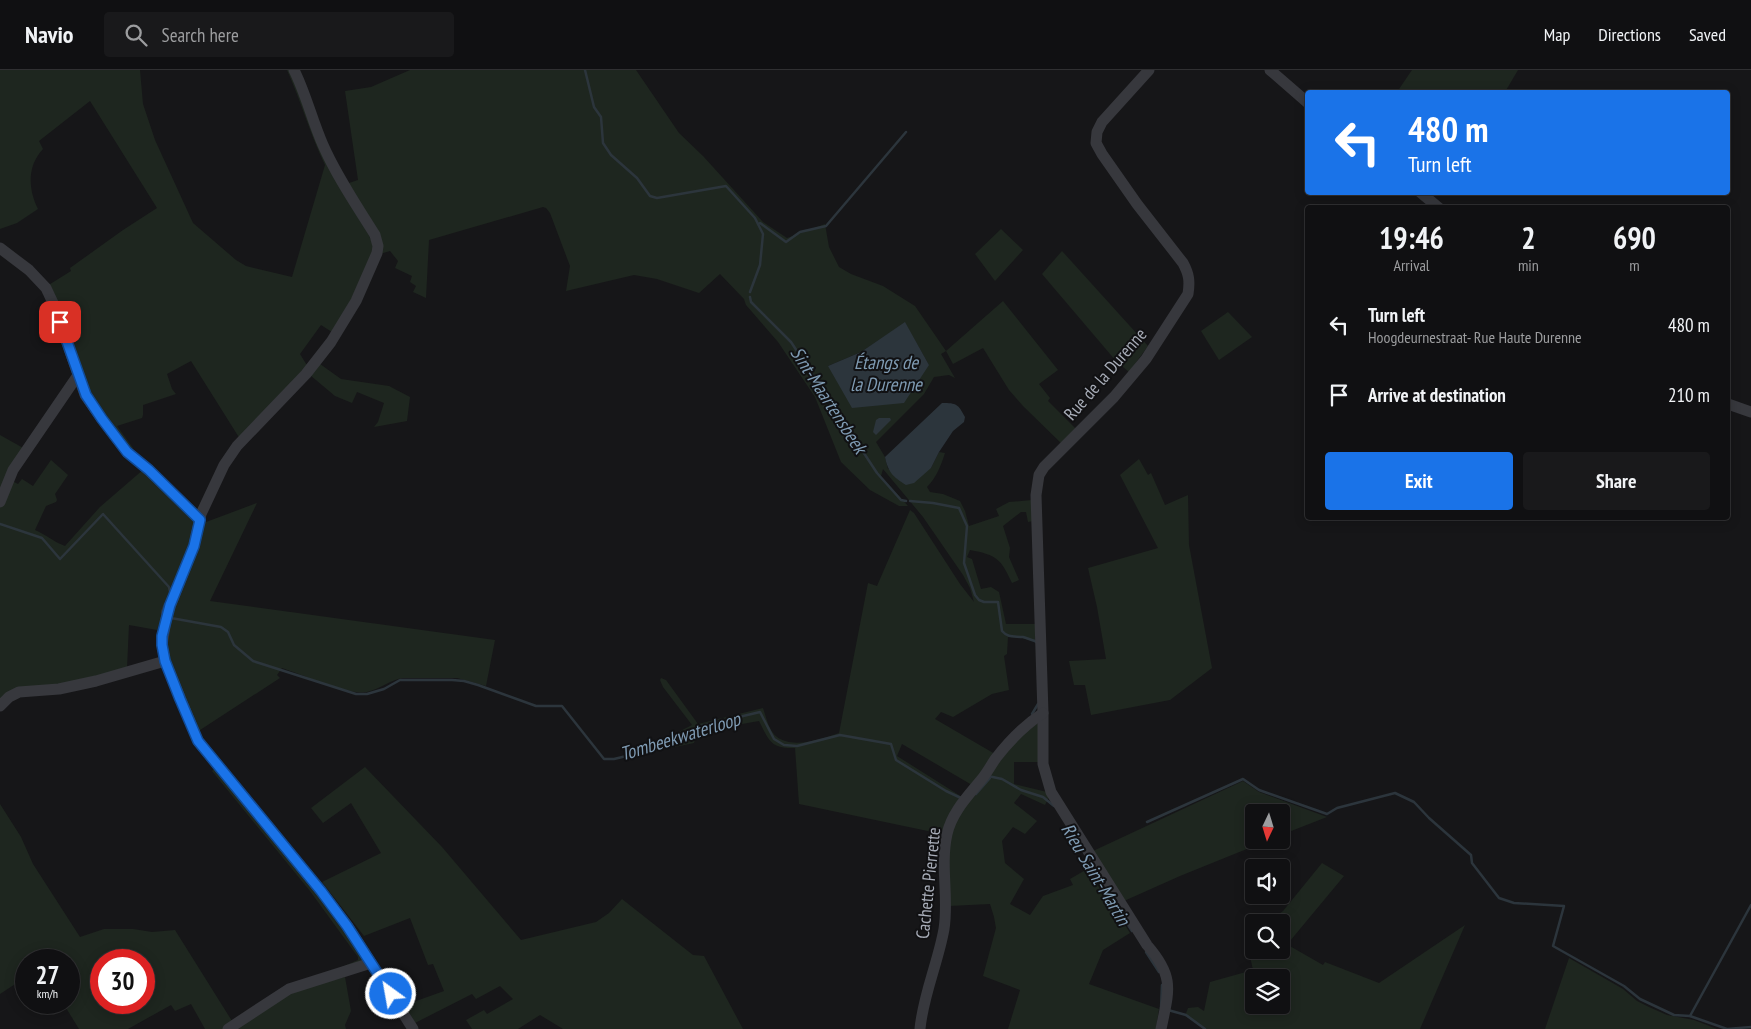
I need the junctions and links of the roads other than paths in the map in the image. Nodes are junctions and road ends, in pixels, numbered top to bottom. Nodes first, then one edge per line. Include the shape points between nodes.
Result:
1 (294, 70) edge
2 (1148, 70) edge
3 (1270, 70) edge
4 (1305, 100) edge
5 (1424, 195) edge
6 (1435, 205) edge
7 (0, 248) edge
8 (78, 374) junction
9 (65, 393) junction
10 (86, 395) junction
11 (1730, 405) edge
12 (1751, 412) edge
13 (0, 502) edge
14 (200, 520) junction
15 (165, 661) junction
16 (0, 706) edge
17 (1043, 713) junction
18 (372, 963) junction
19 (228, 1029) edge
20 (413, 1029) edge
21 (920, 1029) edge
22 (1161, 1029) edge

1 - 14 street via 328,156 375,235 377,253 356,302 336,335 306,374 232,451
2 - 17 street, Rue de la Durenne via 1102,122 1096,143 1137,204 1183,263 1190,282 1188,294 1146,358 1114,397 1039,475 1036,495
3 - 4 street
5 - 6 street
7 - 8 street via 46,288
8 - 9 street
8 - 10 street
9 - 10 street
9 - 13 street via 13,470
10 - 14 street via 127,452
11 - 12 street
14 - 15 street via 193,550 165,620 162,645
15 - 16 street via 59,689 19,692
15 - 18 street via 198,741 321,891
17 - 21 street, Cachette Pierrette via 1007,745 951,822 945,853 945,919
17 - 22 street, Rue de la Durenne via 1042,764 1051,792 1165,971 1168,980
18 - 19 street via 289,989
18 - 20 street

